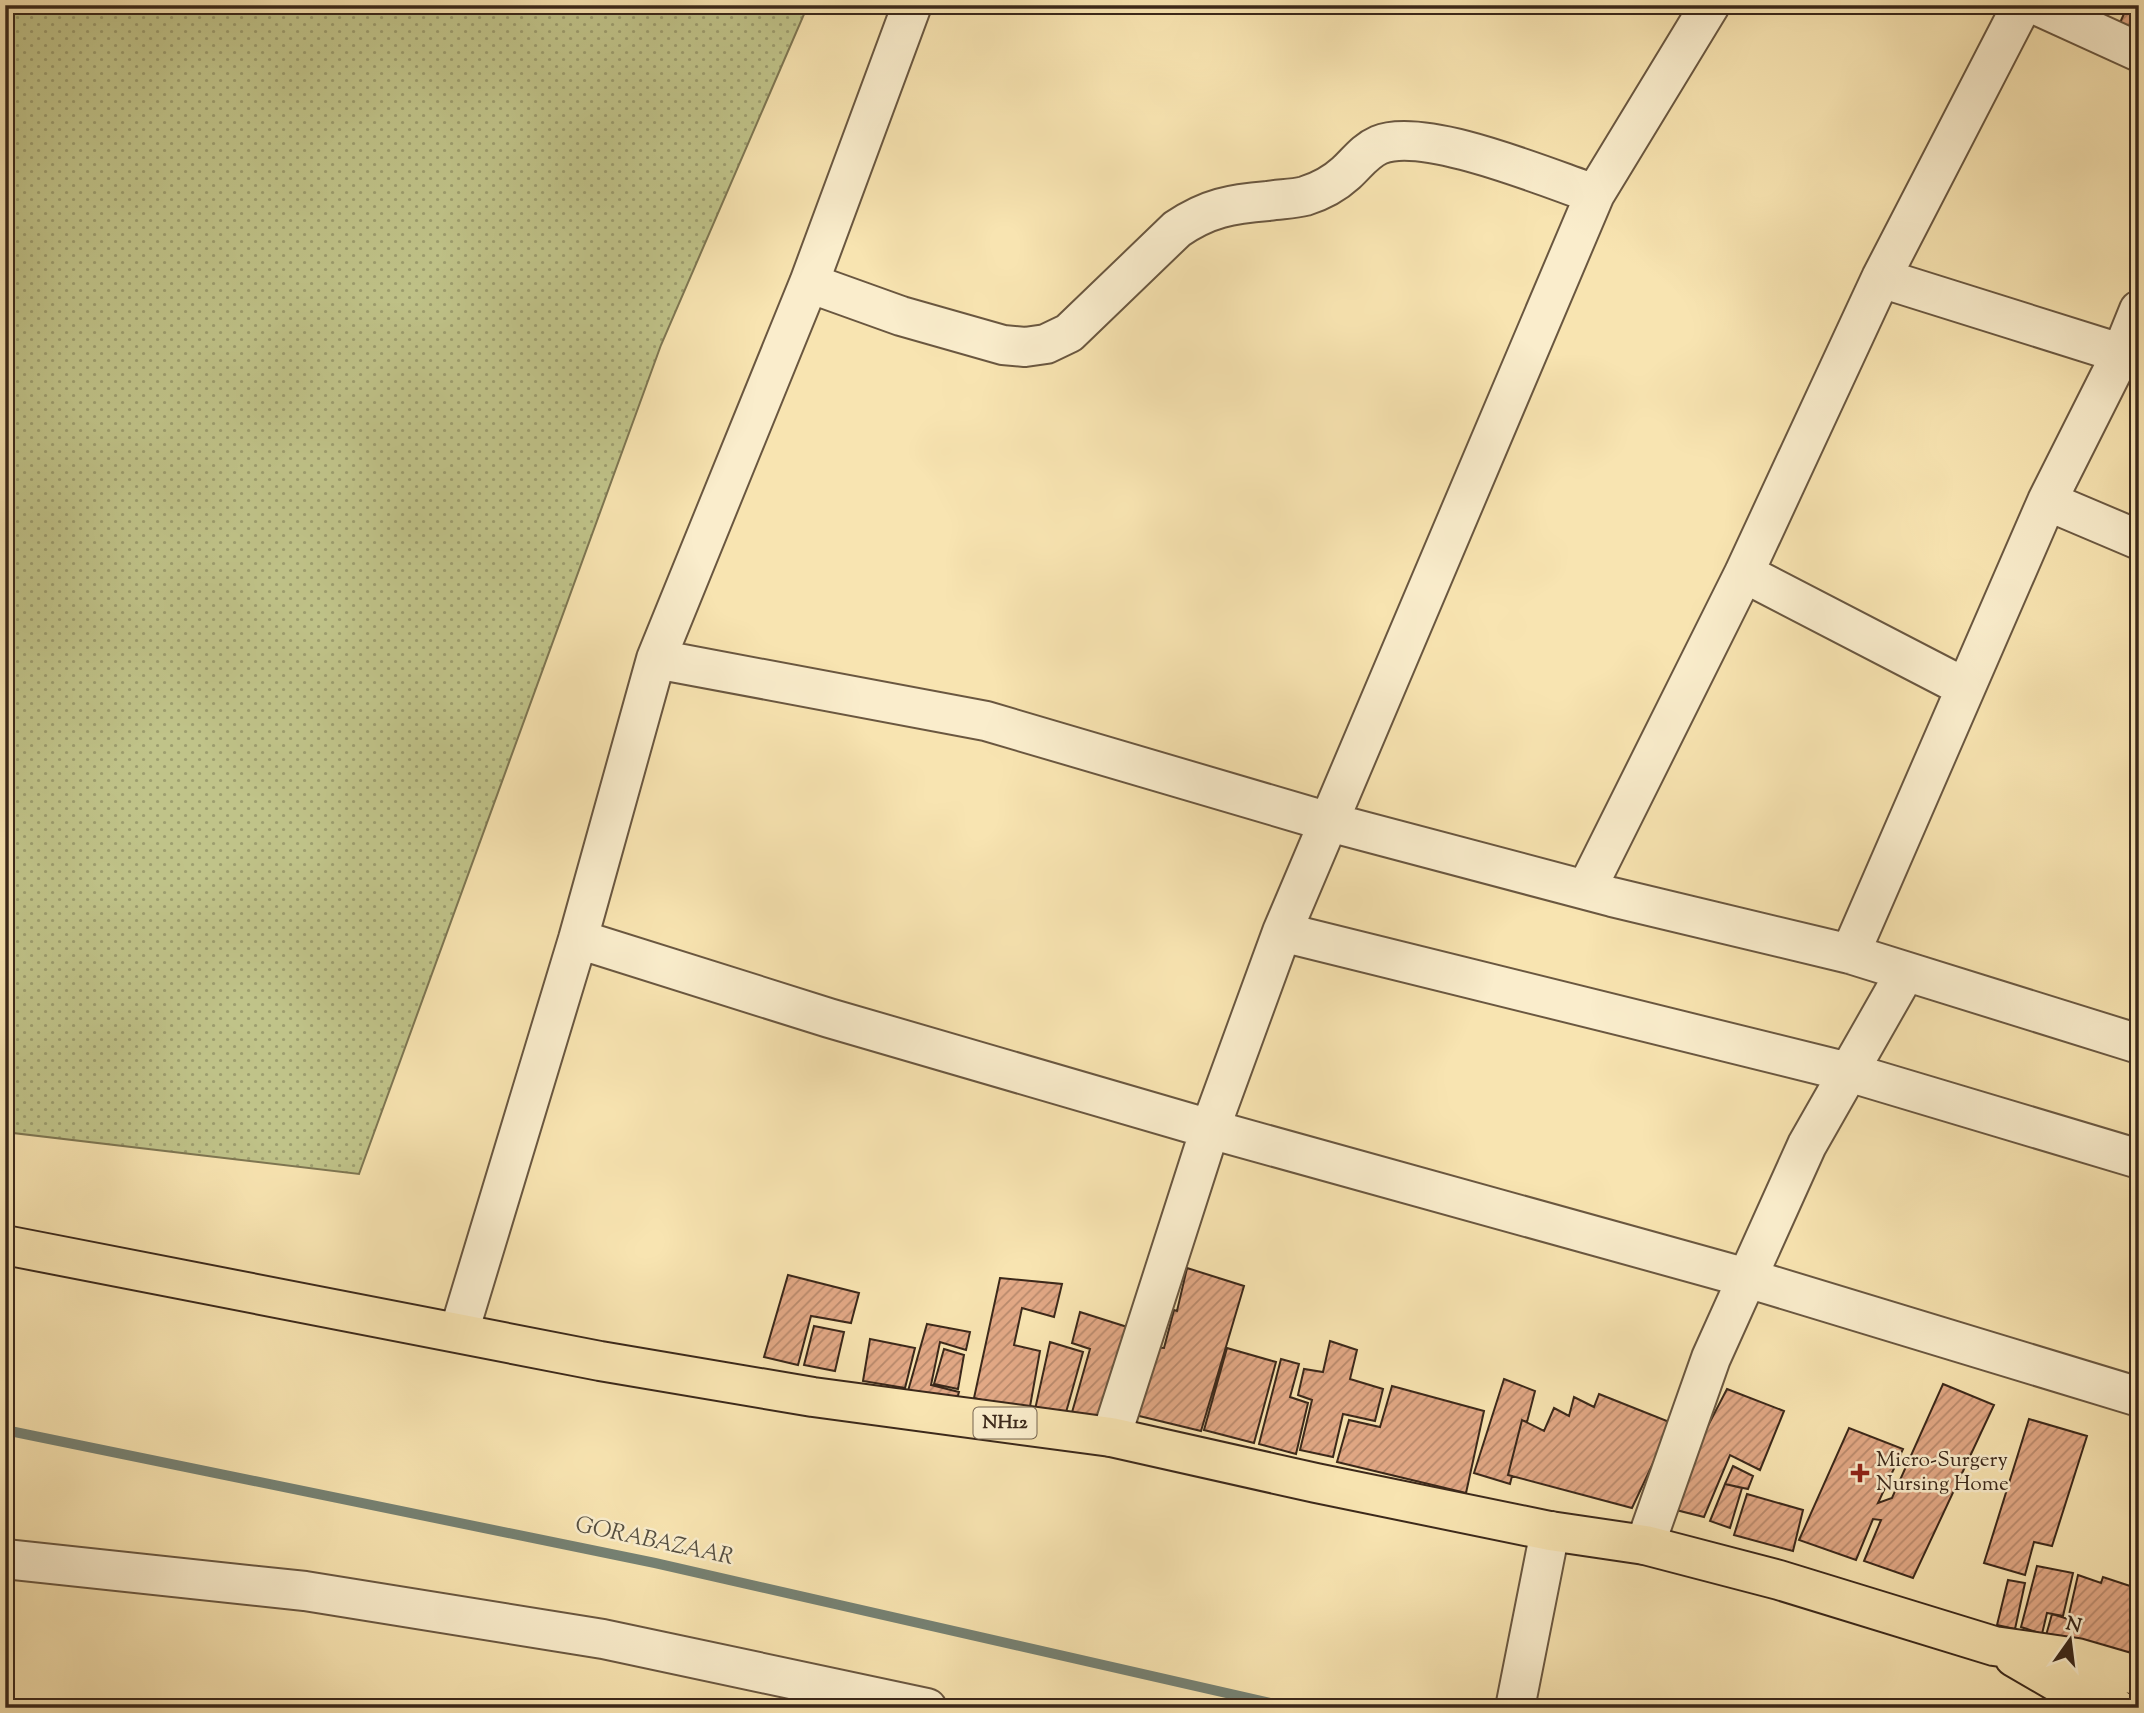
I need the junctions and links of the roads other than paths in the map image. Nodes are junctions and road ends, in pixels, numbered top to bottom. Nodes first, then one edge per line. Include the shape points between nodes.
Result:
1 (912, 5) edge
2 (1710, 5) edge
3 (2022, 5) edge
4 (2036, 5) edge
5 (2139, 52) edge
6 (1595, 194) junction
7 (1881, 278) junction
8 (809, 283) junction
9 (2139, 310) edge
10 (2130, 355) edge
11 (2047, 501) junction
12 (2139, 540) edge
13 (1744, 573) junction
14 (656, 659) junction
15 (1964, 687) junction
16 (1329, 822) junction
17 (1586, 890) junction
18 (1282, 932) junction
19 (578, 939) junction
20 (1850, 954) junction
21 (1905, 973) junction
22 (2139, 1044) edge
23 (1848, 1072) junction
24 (1210, 1129) junction
25 (2139, 1159) edge
26 (5, 1245) edge
27 (1747, 1278) junction
28 (459, 1332) junction
29 (2139, 1397) edge
30 (1111, 1437) junction
31 (1550, 1531) junction
32 (1645, 1545) junction
33 (5, 1559) edge
34 (1993, 1646) junction
35 (2139, 1676) edge
36 (1517, 1698) edge
37 (926, 1708) edge
38 (2116, 1708) edge

1 - 8 street
2 - 6 street
3 - 7 street
4 - 5 street
6 - 8 street via 1450,145 1381,144 1328,188 1303,197 1198,215 1177,229 1069,333 1046,344 1025,347 901,316
6 - 16 street
7 - 10 street
7 - 13 street
8 - 14 street
9 - 10 street
10 - 11 street
11 - 12 street
11 - 15 street
13 - 15 street
13 - 17 street
14 - 16 street via 986,721
14 - 19 street
15 - 20 street
16 - 17 street
16 - 18 street
17 - 20 street
18 - 23 street
18 - 24 street
19 - 24 street
19 - 28 street
20 - 21 street
21 - 22 street
21 - 23 street
23 - 25 street
23 - 27 street via 1807,1145
24 - 27 street
24 - 30 street
26 - 28 main road, NH12
27 - 29 street
27 - 32 street via 1711,1358
28 - 30 main road, NH12 via 813,1397
30 - 31 main road, NH12
31 - 32 main road, NH12
31 - 36 street
32 - 34 main road, NH12 via 1779,1580
33 - 37 street via 305,1591 603,1639
34 - 35 main road, NH12 via 2077,1658
34 - 38 main road, NH12 via 2074,1692

